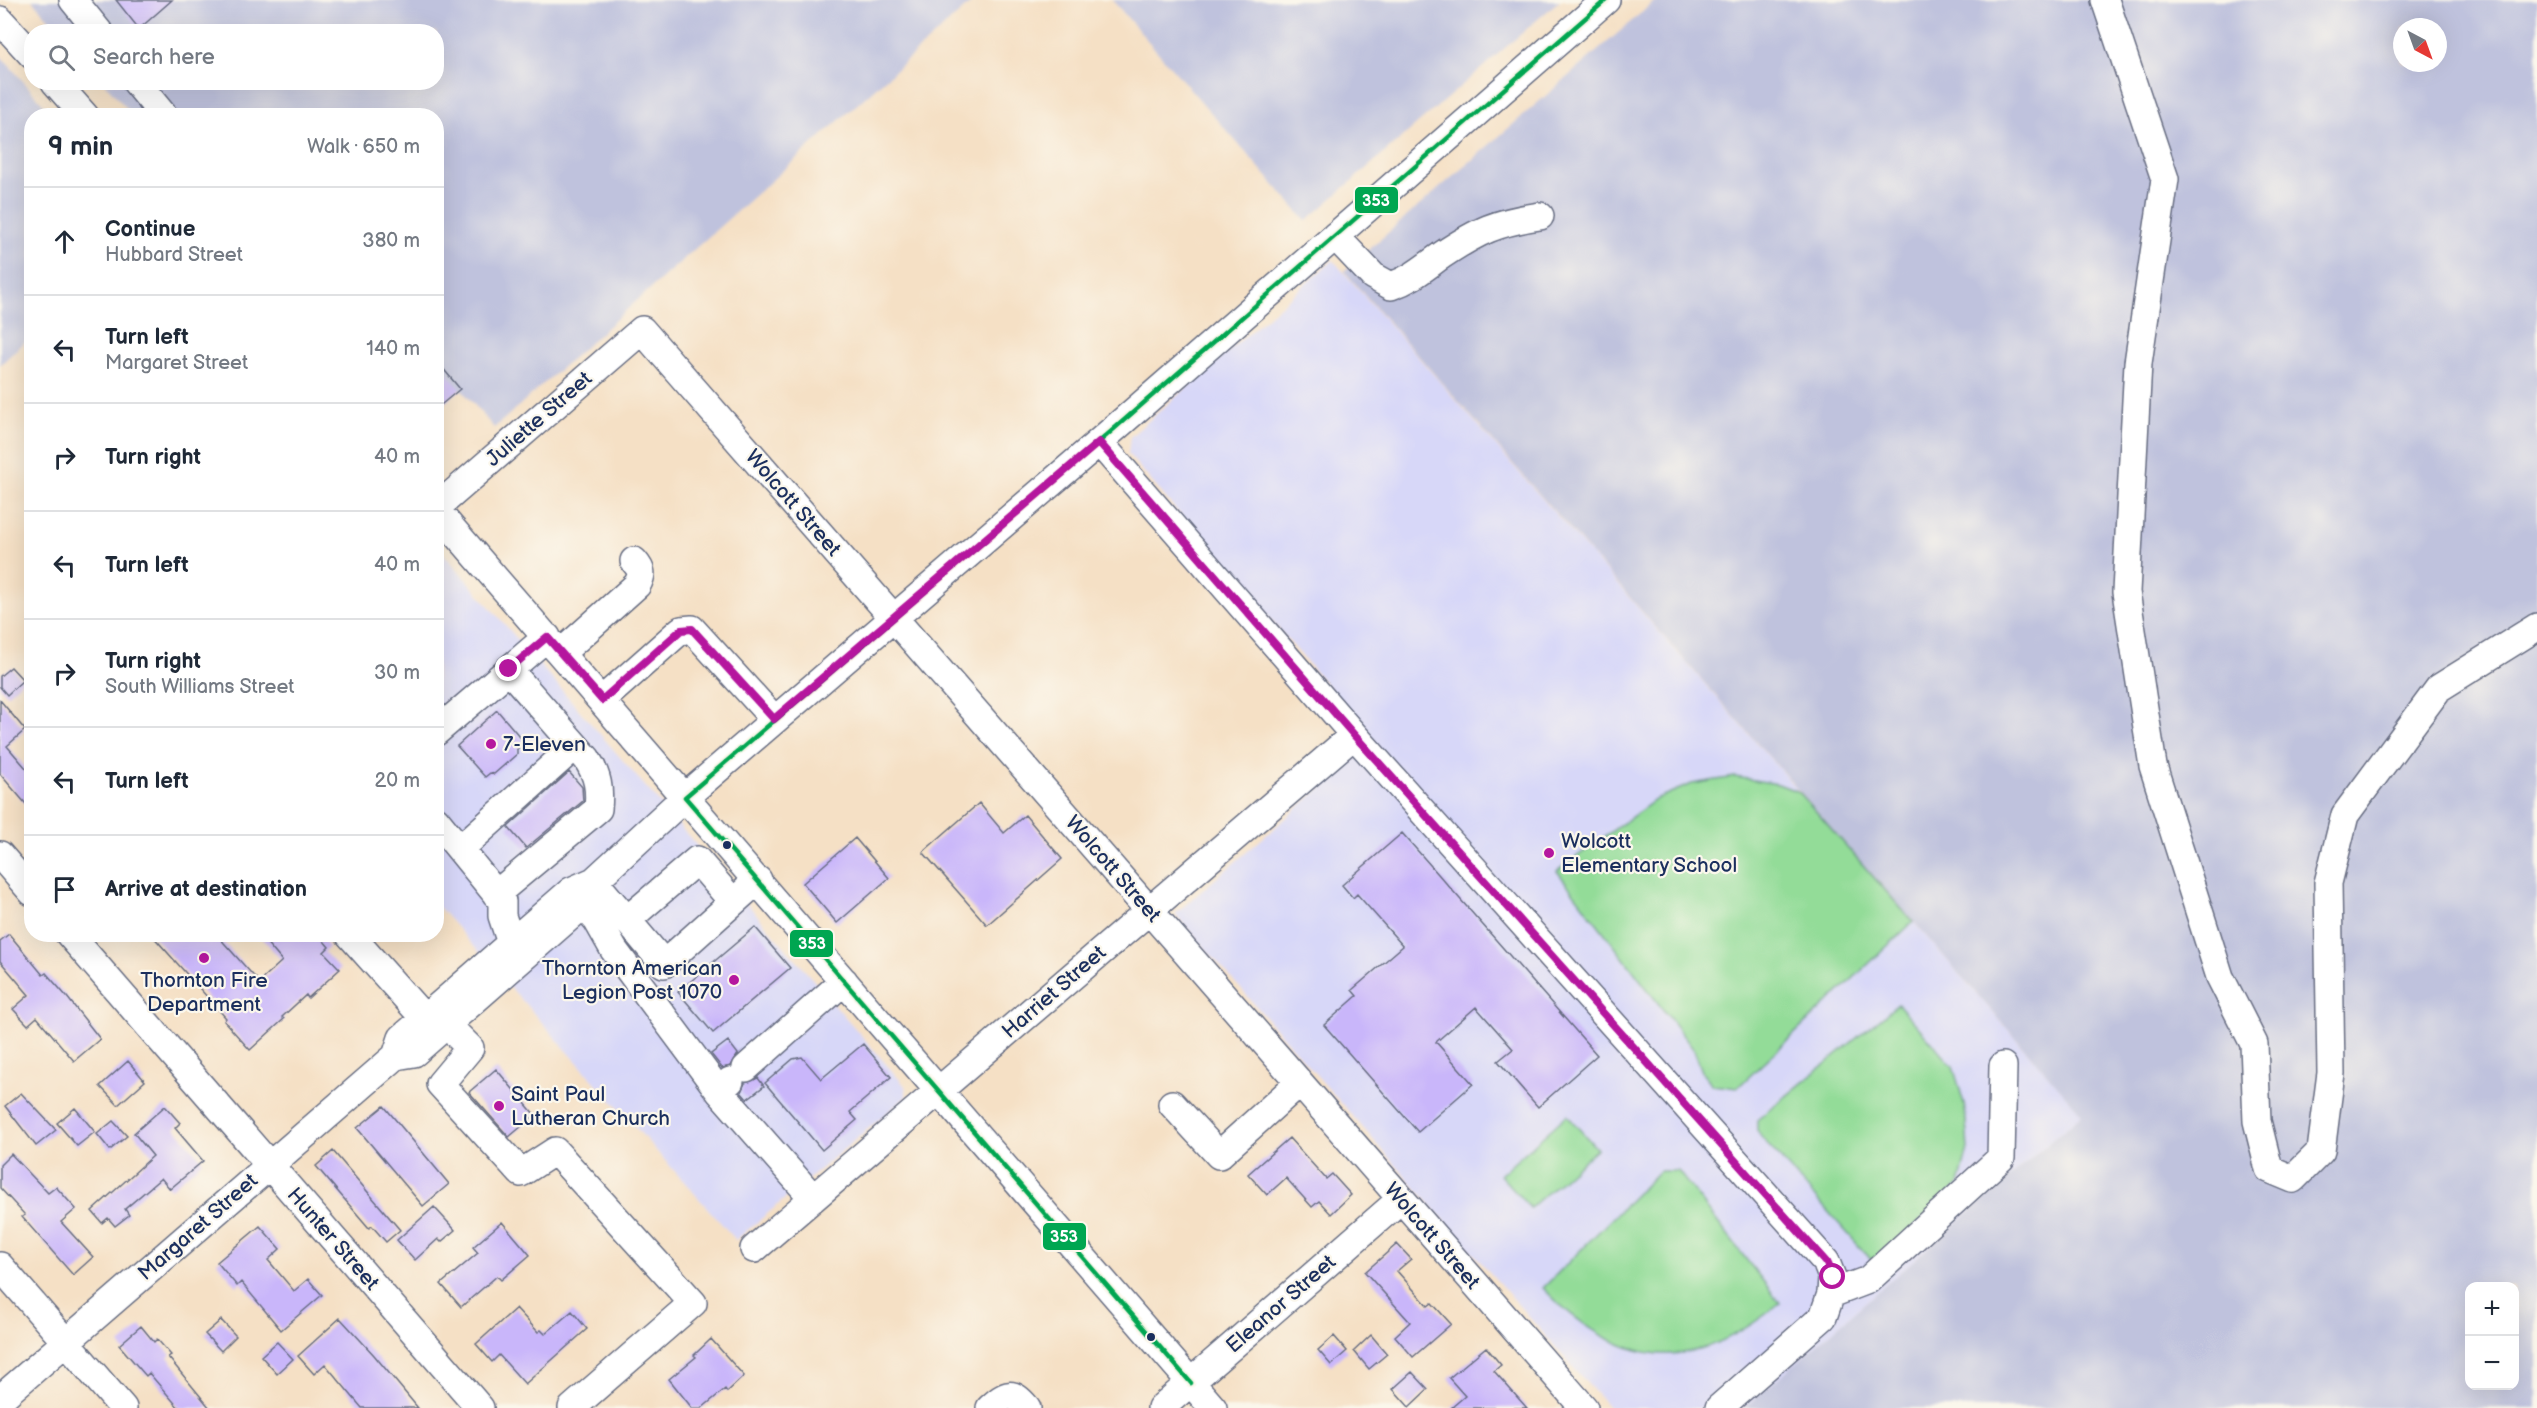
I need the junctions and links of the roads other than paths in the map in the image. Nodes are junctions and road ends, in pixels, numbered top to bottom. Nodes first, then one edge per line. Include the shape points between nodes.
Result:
1 (73, 0) edge
2 (1606, 0) edge
3 (2105, 0) edge
4 (0, 20) edge
5 (92, 24) edge
6 (24, 46) edge
7 (63, 90) edge
8 (143, 90) edge
9 (78, 108) edge
10 (157, 108) edge
11 (1540, 216) dead end
12 (1335, 236) junction
13 (642, 330) joint
14 (1099, 442) junction
15 (444, 502) edge
16 (444, 518) edge
17 (634, 561) dead end
18 (892, 617) junction
19 (2537, 627) edge
20 (554, 645) junction
21 (509, 669) junction
22 (602, 700) junction
23 (774, 719) junction
24 (444, 725) edge
25 (1354, 735) junction
26 (575, 746) junction
27 (686, 797) junction
28 (444, 830) edge
29 (460, 849) junction
30 (758, 880) junction
31 (582, 893) junction
32 (499, 897) junction
33 (733, 902) junction
34 (548, 911) junction
35 (1149, 911) junction
36 (627, 920) junction
37 (76, 942) edge
38 (358, 942) edge
39 (511, 943) junction
40 (844, 981) junction
41 (436, 1022) junction
42 (2003, 1066) dead end
43 (731, 1080) junction
44 (1299, 1083) junction
45 (939, 1091) junction
46 (1172, 1104) dead end
47 (269, 1166) junction
48 (813, 1198) junction
49 (1400, 1200) junction
50 (754, 1249) dead end
51 (0, 1266) edge
52 (1831, 1294) junction
53 (66, 1342) junction
54 (1191, 1383) junction
55 (0, 1399) edge
56 (123, 1408) edge
57 (480, 1408) edge
58 (572, 1408) edge
59 (990, 1408) edge
60 (1028, 1408) edge
61 (1161, 1408) edge
62 (1213, 1408) edge
63 (1584, 1408) edge
64 (1719, 1408) edge

1 - 5 street
2 - 12 street, Margaret Street
3 - 19 street via 2165,179 2138,363 2126,592 2153,766 2220,976 2254,1044 2257,1121 2269,1169 2293,1179 2321,1151 2331,1073 2328,884 2345,815 2439,688
4 - 6 street
7 - 9 street
8 - 10 street
11 - 12 street via 1505,221 1484,229 1409,280 1391,286 1373,276
12 - 14 street, Margaret Street
13 - 15 street, Juliette Street
13 - 18 street, Wolcott Street
14 - 18 street, Margaret Street
14 - 25 street
16 - 20 street
17 - 20 street via 642,576 637,585
18 - 23 street, Margaret Street
18 - 35 street, Wolcott Street
20 - 21 street
20 - 22 street
21 - 24 street
21 - 26 street
22 - 23 street via 681,630 692,629
22 - 27 street
23 - 27 street, Margaret Street
25 - 35 street, Harriet Street
25 - 52 street via 1826,1262 1833,1277
26 - 29 street
26 - 32 street via 597,774 598,809
27 - 30 street
27 - 31 street, Margaret Street
28 - 29 street
29 - 32 street
30 - 33 street
30 - 40 street
31 - 34 street, Margaret Street
31 - 36 street
31 - 41 street, Margaret Street
31 - 43 street via 614,950
32 - 34 street
32 - 39 street
33 - 36 street via 697,860
33 - 36 street via 664,964
34 - 39 street, Margaret Street
35 - 44 street, Wolcott Street
35 - 45 street, Harriet Street
37 - 47 street, Hunter Street
38 - 41 street
39 - 41 street, Margaret Street
40 - 43 street
40 - 45 street
41 - 47 street, Margaret Street via 402,1038 396,1056
41 - 58 street via 470,1048 440,1084 521,1173 555,1151 693,1303
42 - 52 street via 2001,1158 1868,1280
43 - 48 street
44 - 46 street via 1219,1155
44 - 49 street, Wolcott Street
45 - 48 street, Harriet Street
45 - 54 street
47 - 53 street, Margaret Street
47 - 57 street, Hunter Street
48 - 50 street, Harriet Street
49 - 54 street, Eleanor Street
49 - 63 street, Wolcott Street
51 - 53 street
52 - 64 street via 1823,1317
53 - 55 street, Margaret Street
53 - 56 street
54 - 61 street, Eleanor Street
54 - 62 street
59 - 60 street via 1010,1395 1018,1397

